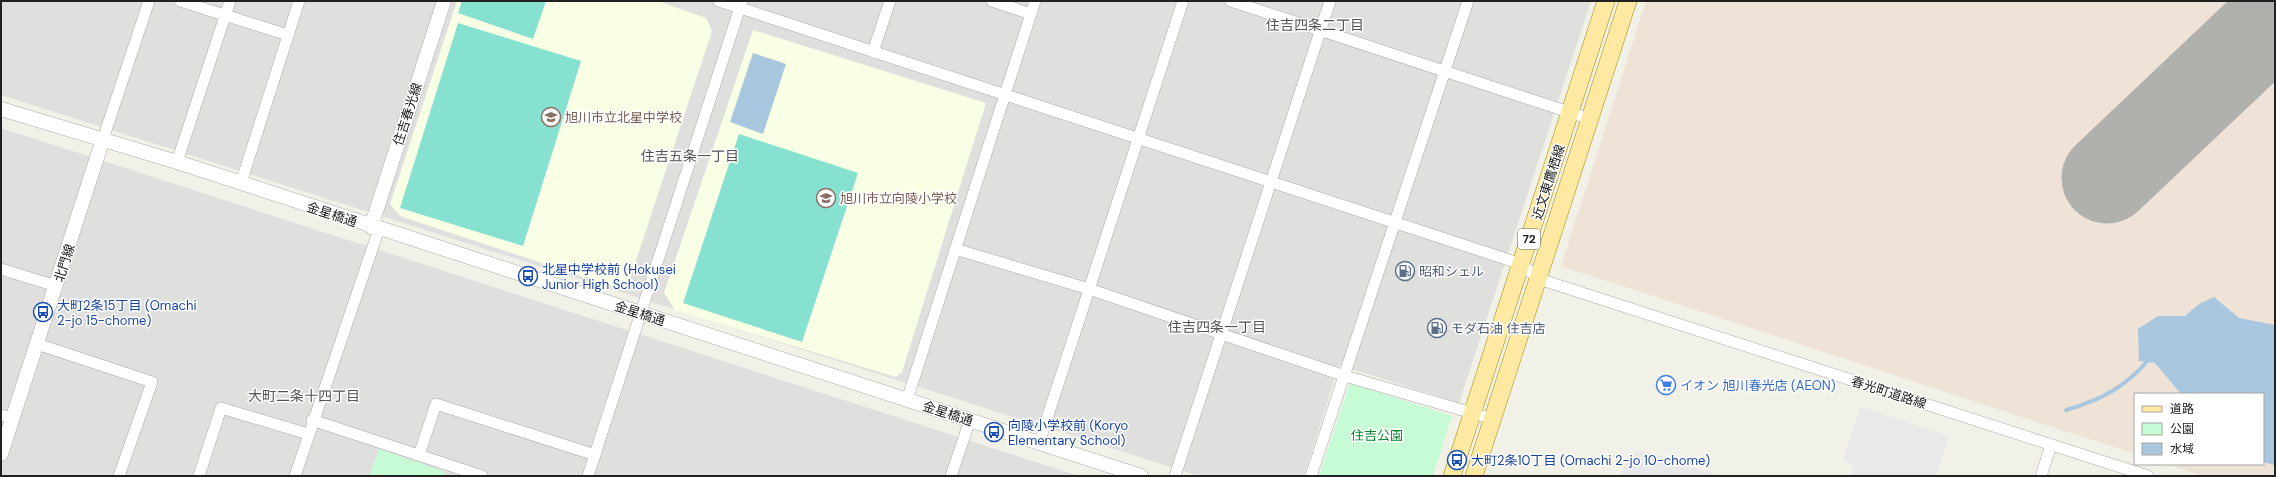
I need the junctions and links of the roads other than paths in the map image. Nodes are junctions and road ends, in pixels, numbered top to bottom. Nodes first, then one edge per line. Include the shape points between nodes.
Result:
1 (149, 1) edge
2 (180, 1) edge
3 (230, 1) edge
4 (299, 1) edge
5 (444, 1) edge
6 (719, 1) edge
7 (890, 1) edge
8 (992, 1) edge
9 (1035, 1) edge
10 (1183, 1) edge
11 (1231, 1) edge
12 (1330, 1) edge
13 (1468, 1) edge
14 (1606, 1) edge
15 (1628, 1) edge
16 (741, 5) edge
17 (1031, 14) junction
18 (225, 15) junction
19 (1320, 30) junction
20 (288, 35) junction
21 (873, 52) junction
22 (1445, 70) junction
23 (1004, 94) junction
24 (1, 109) edge
25 (1570, 113) junction
26 (1590, 119) junction
27 (1138, 138) junction
28 (103, 139) junction
29 (176, 162) junction
30 (1270, 181) junction
31 (241, 183) junction
32 (1396, 222) junction
33 (375, 228) junction
34 (955, 249) junction
35 (1521, 264) junction
36 (1, 269) edge
37 (1539, 279) junction
38 (56, 286) junction
39 (1089, 289) junction
40 (641, 313) junction
41 (1221, 334) junction
42 (37, 344) junction
43 (1345, 376) junction
44 (907, 400) junction
45 (1473, 413) junction
46 (7, 416) edge
47 (312, 420) junction
48 (970, 420) junction
49 (1493, 420) junction
50 (308, 434) junction
51 (1039, 443) junction
52 (2051, 445) junction
53 (1, 454) edge
54 (419, 455) junction
55 (595, 455) junction
56 (119, 476) edge
57 (199, 476) edge
58 (295, 476) edge
59 (482, 476) edge
60 (588, 476) edge
61 (951, 476) edge
62 (1141, 476) edge
63 (1175, 476) edge
64 (1311, 476) edge
65 (1452, 476) edge
66 (1474, 476) edge
67 (2041, 476) edge
68 (2148, 476) edge

1 - 28 street
2 - 18 street
3 - 18 street
4 - 20 street
5 - 33 street, 住吉春光線
6 - 16 street
7 - 21 street
8 - 17 street
9 - 17 street
10 - 27 street
11 - 19 street
12 - 19 street
13 - 22 street
14 - 25 main road, 近文東鷹栖線 / 72
15 - 26 main road, 近文東鷹栖線 / 72
16 - 21 street
16 - 40 street
17 - 23 street
18 - 20 street
18 - 29 street
19 - 22 street
19 - 30 street
20 - 31 street
21 - 23 street
22 - 25 street
22 - 32 street
23 - 27 street
23 - 34 street
24 - 28 street, 金星橋通
25 - 26 street
25 - 35 main road, 近文東鷹栖線 / 72
26 - 37 main road, 近文東鷹栖線 / 72
27 - 30 street
27 - 39 street
28 - 29 street, 金星橋通
28 - 38 street, 北門線
29 - 31 street, 金星橋通
30 - 32 street
30 - 41 street
31 - 33 street, 金星橋通
32 - 35 street
32 - 43 street
33 - 40 street, 金星橋通
33 - 47 street
34 - 39 street
34 - 44 street
35 - 37 street
35 - 45 main road, 近文東鷹栖線 / 72
36 - 38 street
37 - 49 main road, 近文東鷹栖線 / 72
37 - 52 street, 春光町道路線
38 - 42 street, 北門線
39 - 41 street
39 - 51 street
40 - 44 street, 金星橋通
40 - 55 street
41 - 43 street
41 - 63 street
42 - 46 street, 北門線
42 - 56 street via 152,382
43 - 45 street
43 - 64 street
44 - 48 street, 金星橋通
45 - 49 street
45 - 65 main road, 近文東鷹栖線 / 72
46 - 53 street, 北門線
47 - 50 street
47 - 54 street
48 - 51 street, 金星橋通
48 - 61 street
49 - 66 main road, 近文東鷹栖線 / 72
50 - 57 street via 221,408
50 - 58 street
51 - 62 street, 金星橋通
52 - 67 street
52 - 68 street, 春光町道路線
54 - 55 street via 436,404
54 - 59 street
55 - 60 street

